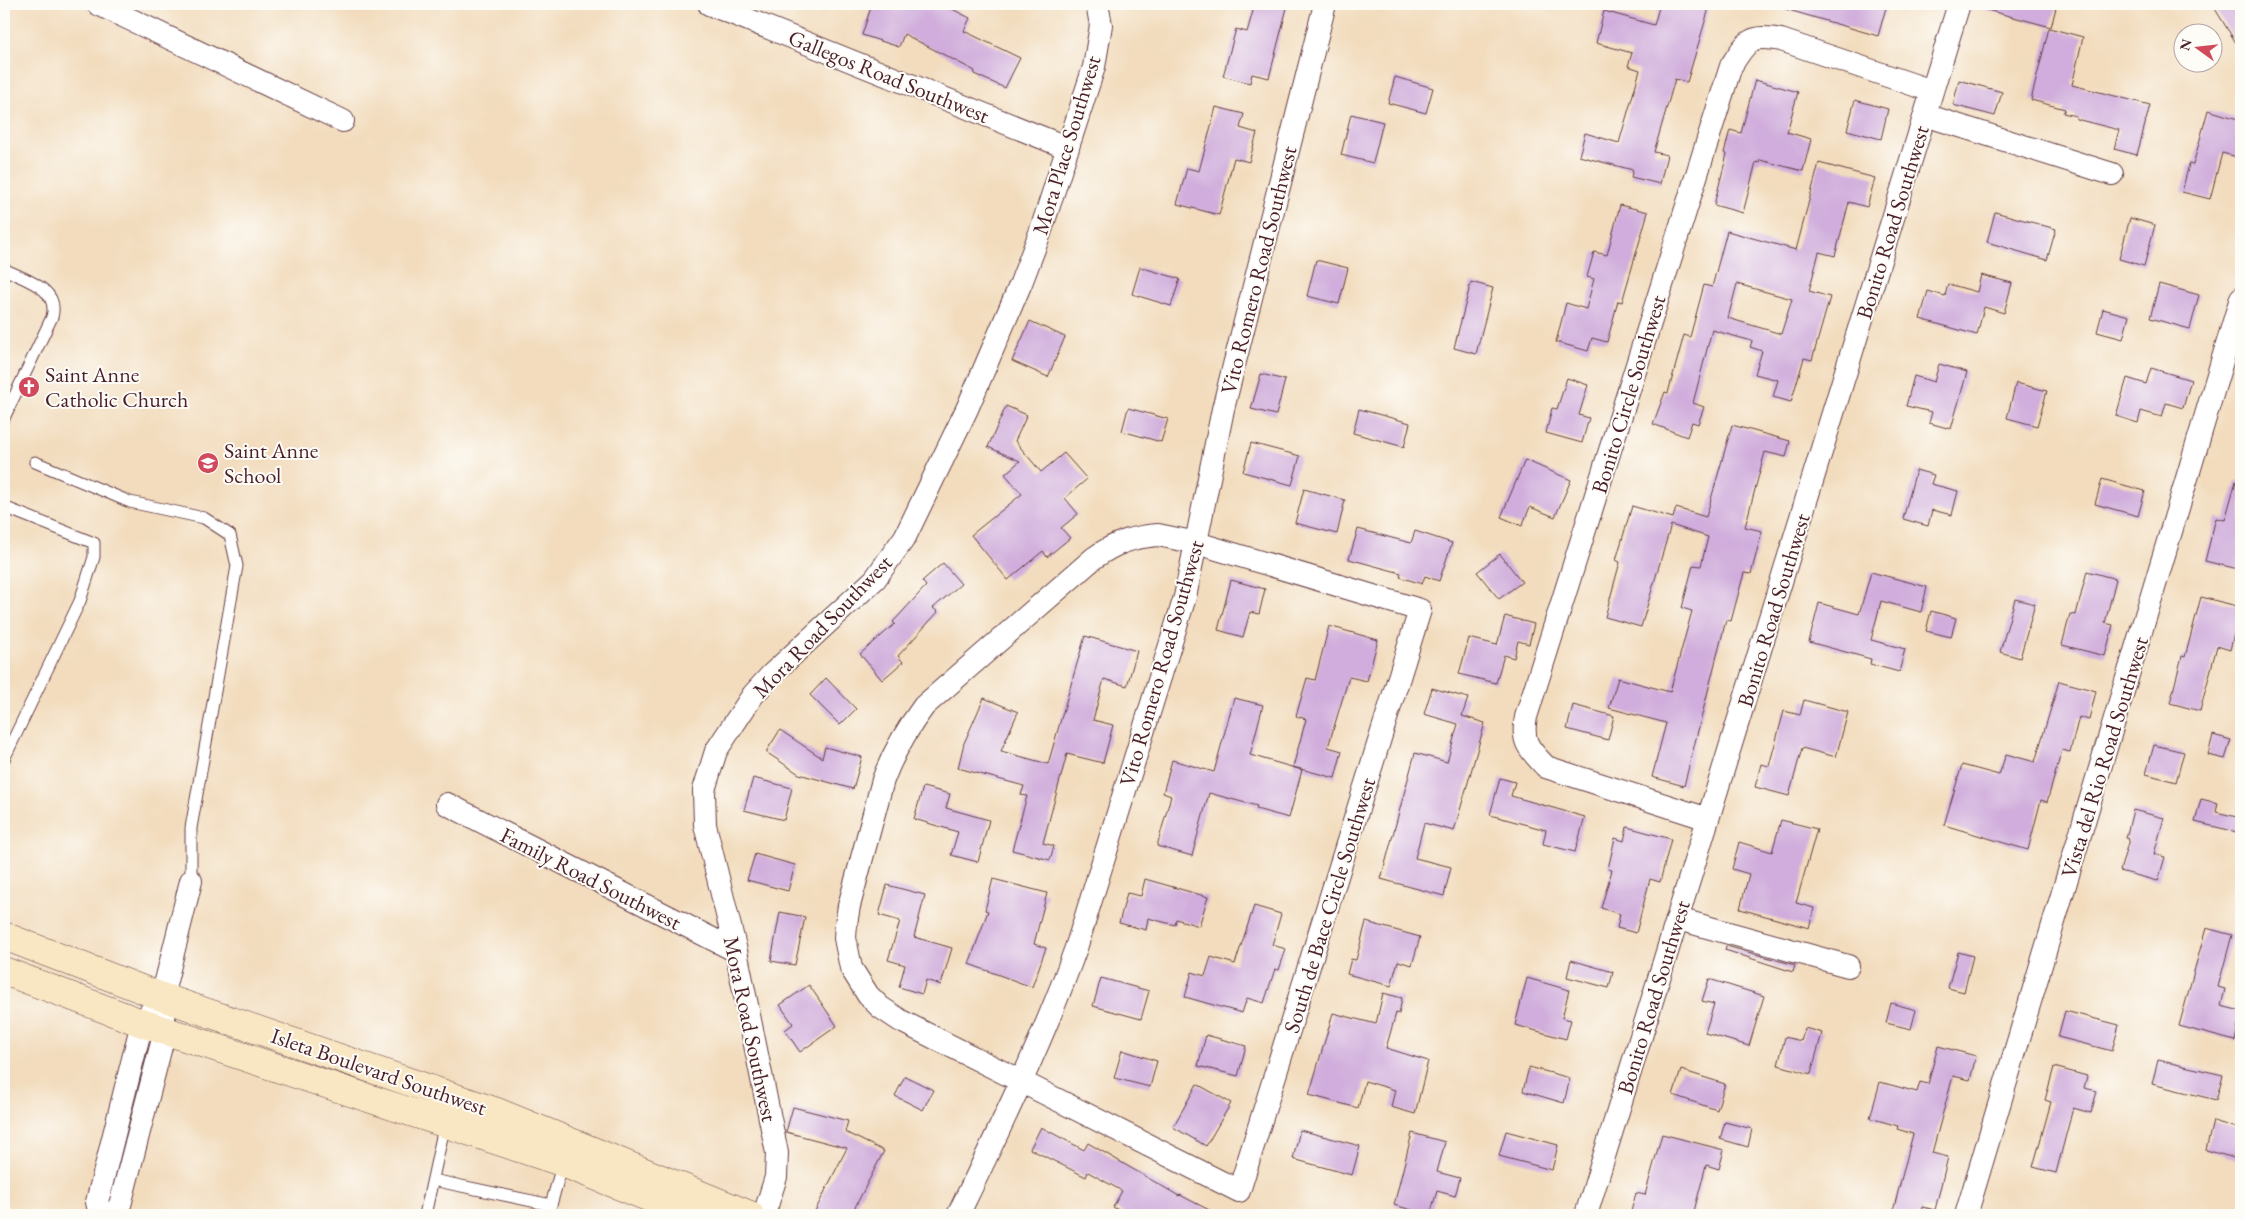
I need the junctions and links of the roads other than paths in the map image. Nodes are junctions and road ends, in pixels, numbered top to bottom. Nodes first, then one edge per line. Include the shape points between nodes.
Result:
1 (98, 4) edge
2 (709, 4) edge
3 (1097, 4) edge
4 (1325, 4) edge
5 (1959, 4) edge
6 (1932, 91) junction
7 (1925, 115) junction
8 (343, 121) dead end
9 (1068, 148) junction
10 (2112, 174) dead end
11 (4, 269) edge
12 (1021, 283) joint
13 (2241, 298) edge
14 (4, 418) edge
15 (35, 462) dead end
16 (4, 506) edge
17 (1197, 543) junction
18 (4, 759) edge
19 (446, 804) dead end
20 (1708, 819) junction
21 (191, 881) joint
22 (1678, 919) junction
23 (4, 936) edge
24 (736, 952) junction
25 (1848, 966) dead end
26 (4, 971) edge
27 (162, 997) junction
28 (153, 1027) junction
29 (1022, 1083) junction
30 (446, 1123) junction
31 (566, 1152) junction
32 (433, 1180) junction
33 (549, 1210) edge
34 (100, 1215) edge
35 (113, 1215) edge
36 (425, 1215) edge
37 (692, 1215) edge
38 (750, 1215) edge
39 (764, 1215) edge
40 (958, 1215) edge
41 (1586, 1215) edge
42 (1966, 1215) edge

1 - 8 street
2 - 9 street, Gallegos Road Southwest
3 - 9 street, Mora Place Southwest via 1101,25 1094,67
4 - 17 street, Vito Romero Road Southwest via 1223,409
5 - 6 street, Bonito Road Southwest
6 - 7 street, Bonito Road Southwest
6 - 20 street, Bonito Circle Southwest via 1781,40 1761,36 1744,46 1728,75 1526,717 1523,732 1532,752 1546,767
7 - 10 street
7 - 20 street, Bonito Road Southwest
9 - 12 street, Mora Place Southwest
11 - 14 lane via 44,289 52,297 55,307
12 - 24 street, Mora Road Southwest via 967,410 905,537 874,579 753,695 716,751 704,790 705,825
13 - 42 street, Vista del Rio Road Southwest
15 - 21 lane via 130,502 204,518 230,535 237,566 191,828
16 - 18 lane via 94,543 94,557 80,601
17 - 29 street, Vito Romero Road Southwest via 1185,598 1077,945
17 - 29 street via 1158,535 1140,536 1112,546 1094,558 924,706 906,732 883,780 849,906 845,938 852,968 868,995 888,1014
17 - 29 street, South de Bace Circle Southwest via 1420,610 1240,1191
19 - 24 street, Family Road Southwest
20 - 22 street, Bonito Road Southwest
21 - 27 street
22 - 25 street
22 - 41 street, Bonito Road Southwest
23 - 27 main road, Isleta Boulevard Southwest
24 - 39 street, Mora Road Southwest via 777,1154 776,1177
26 - 28 main road, Isleta Boulevard Southwest
27 - 28 street
27 - 31 main road, Isleta Boulevard Southwest via 497,1112
28 - 30 main road, Isleta Boulevard Southwest
28 - 34 street via 97,1202
28 - 35 street via 120,1205
29 - 40 street, Vito Romero Road Southwest
30 - 31 main road, Isleta Boulevard Southwest
30 - 32 lane
31 - 33 lane
31 - 37 main road, Isleta Boulevard Southwest
31 - 38 main road, Isleta Boulevard Southwest
32 - 33 lane
32 - 36 lane

